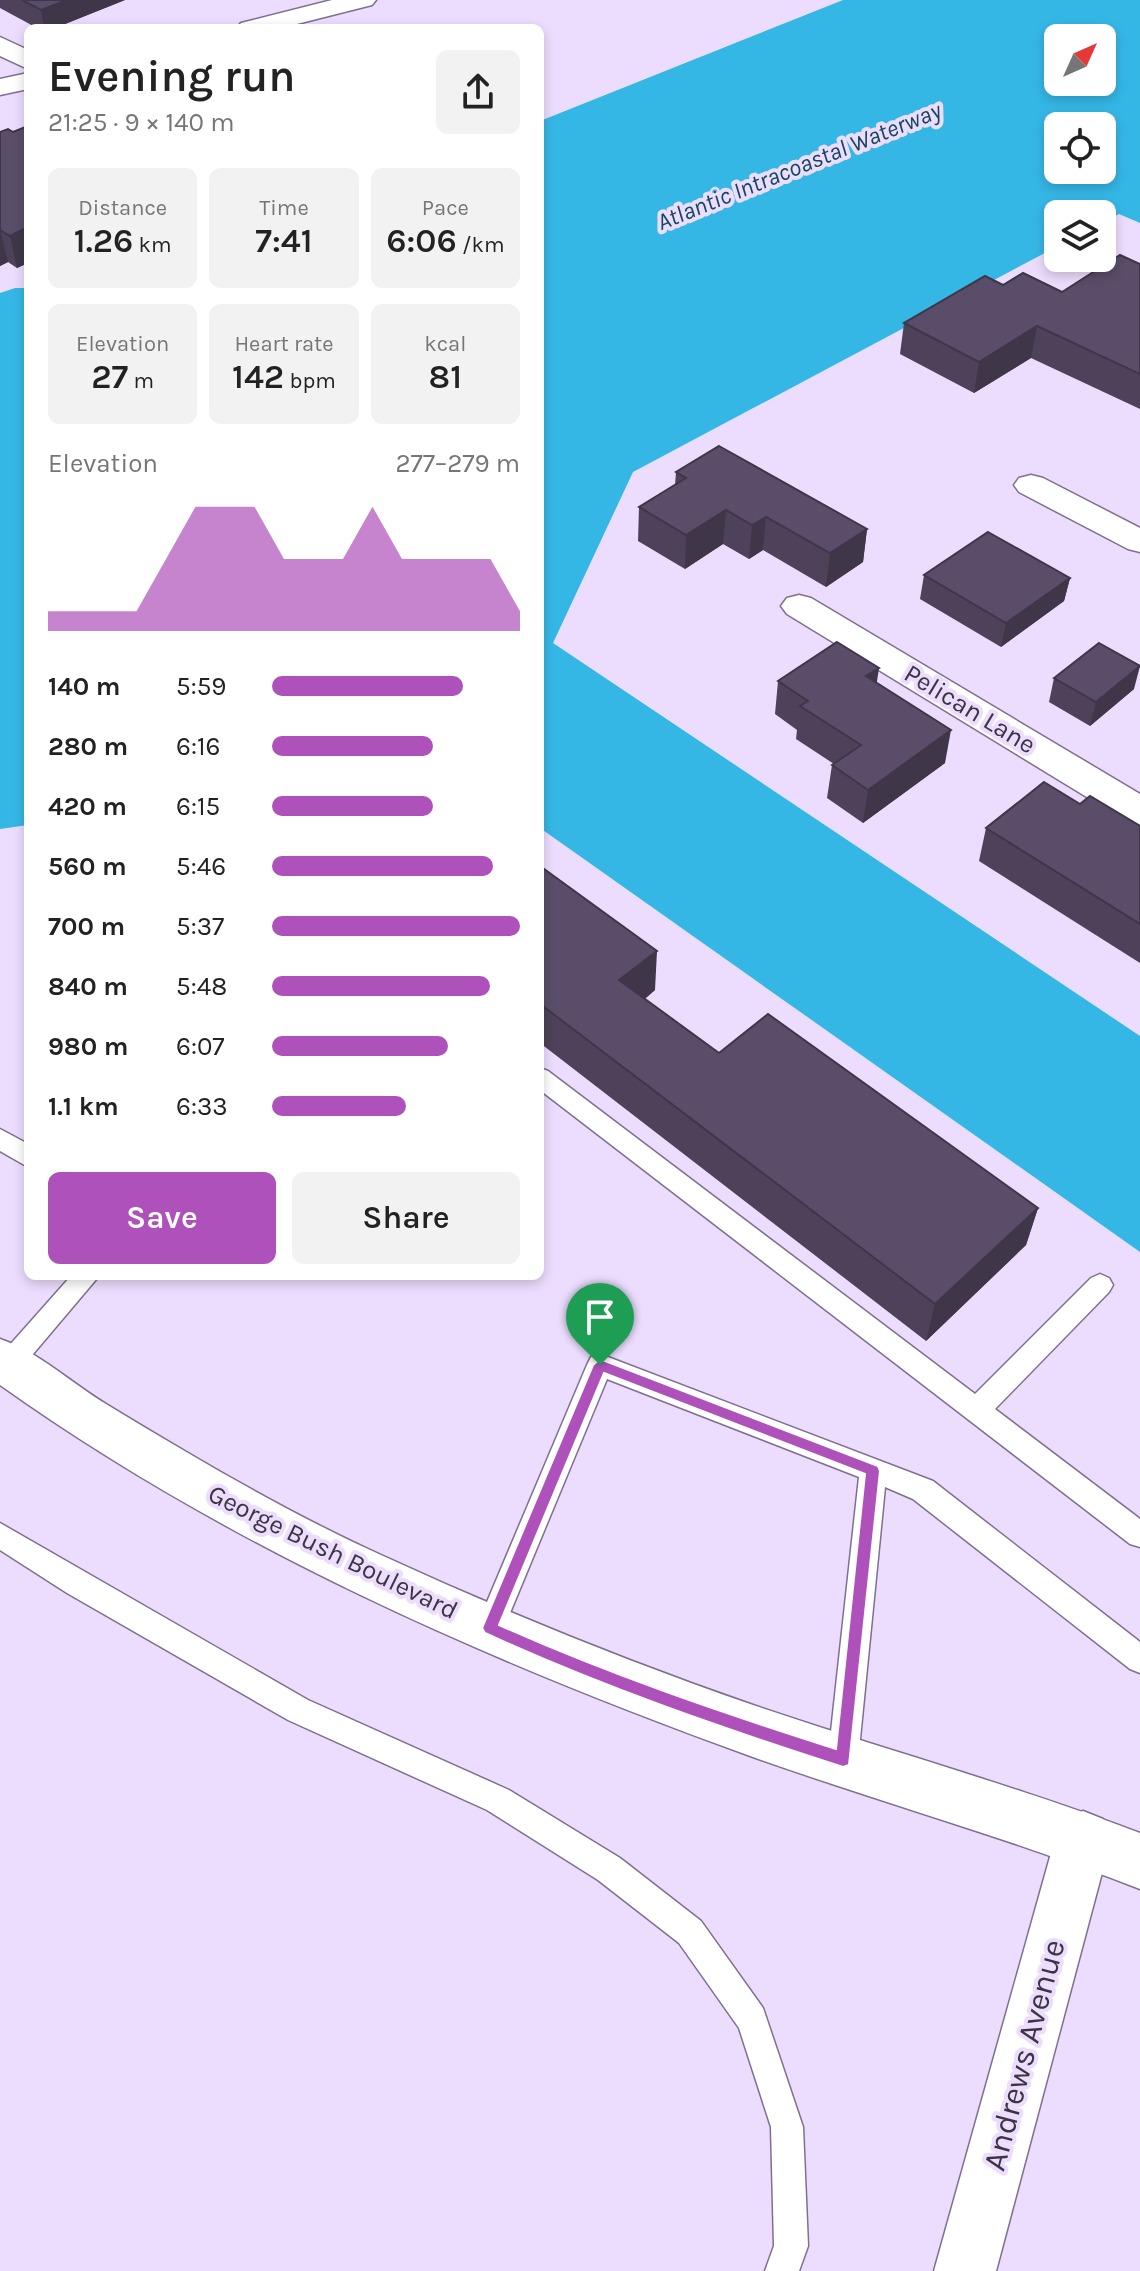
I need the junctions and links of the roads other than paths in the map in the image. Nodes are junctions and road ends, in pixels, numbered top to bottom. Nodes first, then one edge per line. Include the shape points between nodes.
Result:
1 (255, 0) edge
2 (363, 0) edge
3 (291, 18) junction
4 (266, 24) edge
5 (0, 45) edge
6 (24, 59) edge
7 (24, 82) edge
8 (0, 87) edge
9 (1031, 485) dead end
10 (1140, 542) edge
11 (799, 606) dead end
12 (1140, 812) edge
13 (544, 1080) edge
14 (0, 1138) edge
15 (24, 1154) edge
16 (82, 1280) edge
17 (1100, 1285) dead end
18 (4, 1362) edge
19 (976, 1410) junction
20 (873, 1471) junction
21 (0, 1535) edge
22 (1140, 1535) edge
23 (490, 1628) junction
24 (1140, 1659) edge
25 (843, 1759) junction
26 (1083, 1839) junction
27 (1140, 1861) edge
28 (782, 2271) edge
29 (965, 2271) edge

1 - 3 street
2 - 3 street
3 - 4 street
5 - 6 street
7 - 8 street
9 - 10 street
11 - 12 street, Pelican Lane
13 - 19 lane
14 - 15 lane
16 - 18 lane
17 - 19 lane
18 - 23 street, George Bush Boulevard via 187,1479 359,1570
19 - 22 lane
20 - 23 lane via 600,1365
20 - 24 lane via 923,1490
20 - 25 lane
21 - 28 lane via 298,1710 498,1800 609,1869 690,1932 752,2019 787,2127 791,2246
23 - 25 street, George Bush Boulevard via 549,1655
25 - 26 street, George Bush Boulevard
26 - 27 street, George Bush Boulevard
26 - 29 street, Andrews Avenue

